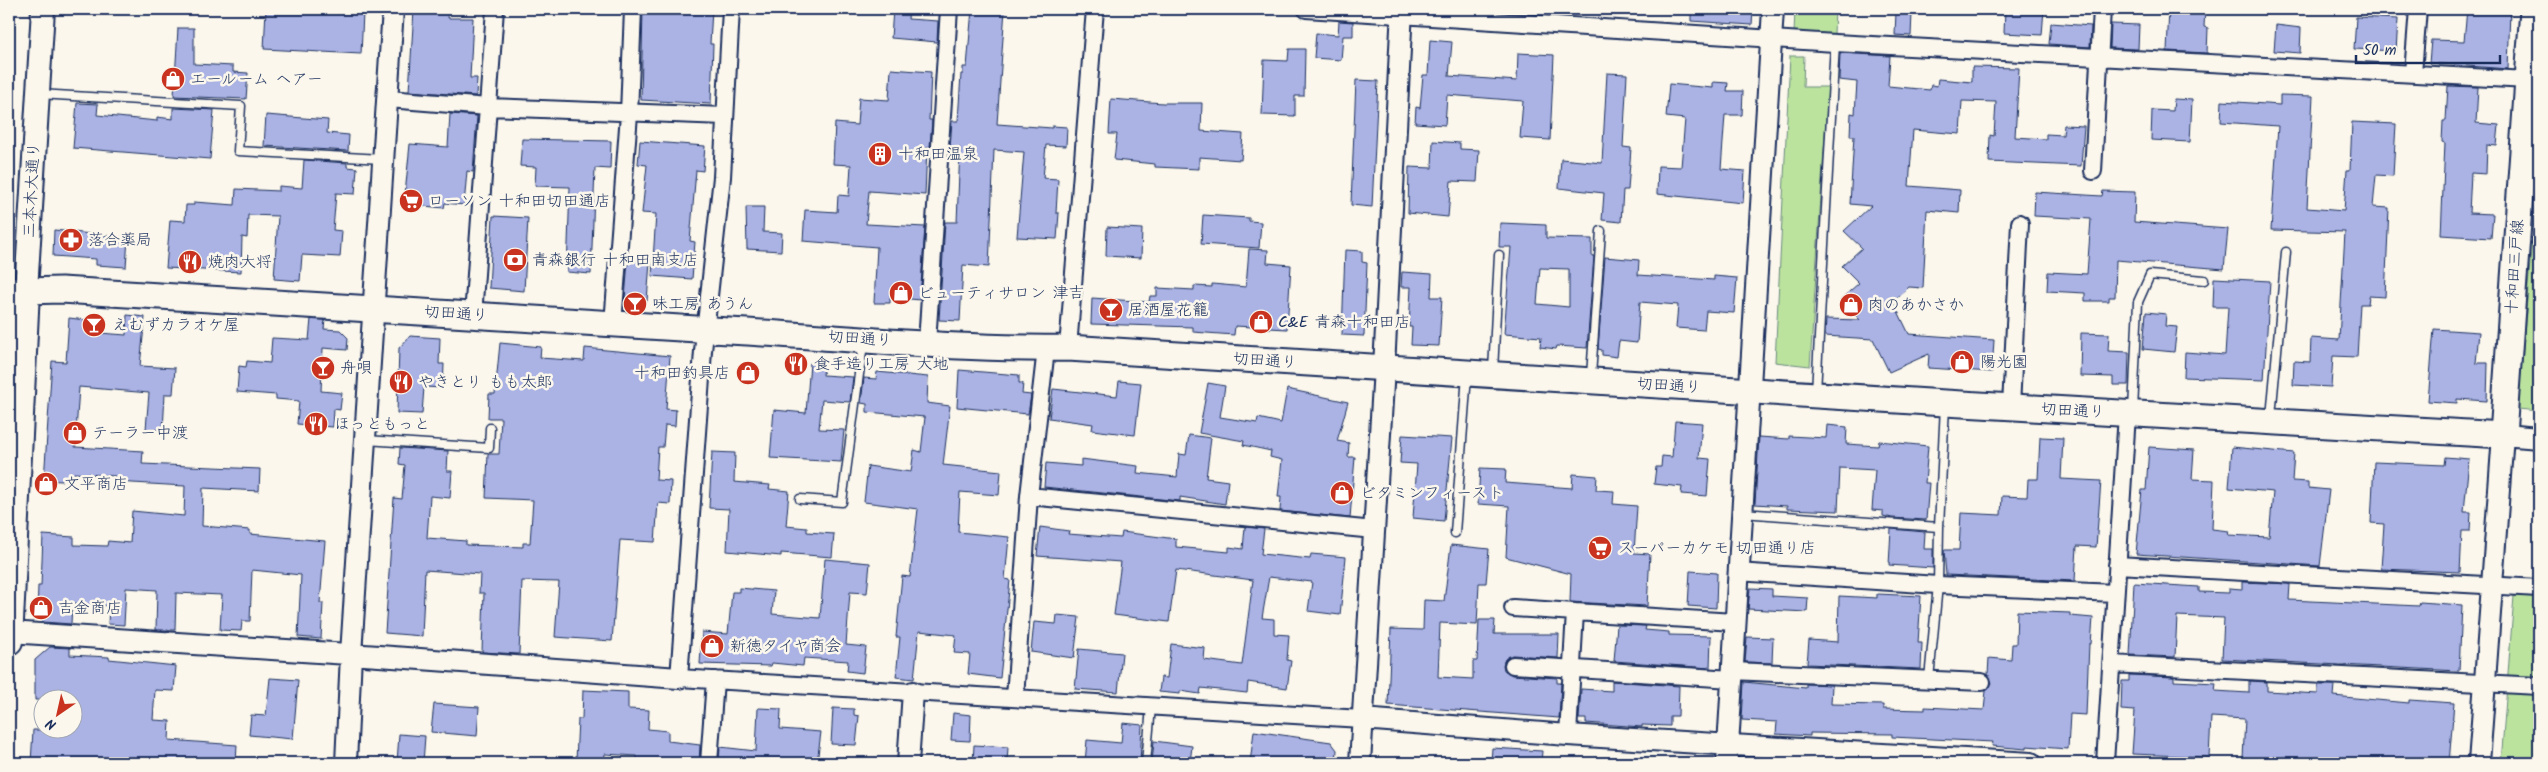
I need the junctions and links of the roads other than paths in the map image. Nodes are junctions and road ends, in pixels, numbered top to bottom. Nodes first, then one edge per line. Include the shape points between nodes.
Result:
1 (43, 9) edge
2 (393, 9) edge
3 (495, 9) edge
4 (633, 9) edge
5 (731, 9) edge
6 (948, 9) edge
7 (1095, 9) edge
8 (1306, 9) edge
9 (1773, 9) edge
10 (2102, 9) edge
11 (2418, 9) edge
12 (2532, 9) edge
13 (1402, 12) edge
14 (1771, 39) junction
15 (1835, 42) junction
16 (2100, 58) junction
17 (2413, 73) junction
18 (2528, 80) junction
19 (38, 94) junction
20 (388, 99) junction
21 (488, 108) junction
22 (629, 114) junction
23 (725, 116) junction
24 (384, 159) junction
25 (2093, 171) dead end
26 (2020, 223) dead end
27 (1601, 231) dead end
28 (2286, 252) dead end
29 (1499, 255) dead end
30 (2204, 280) dead end
31 (17, 291) edge
32 (375, 308) junction
33 (473, 316) junction
34 (613, 324) junction
35 (706, 329) junction
36 (864, 339) junction
37 (927, 343) junction
38 (1057, 348) junction
39 (1384, 368) junction
40 (1467, 372) junction
41 (1493, 374) junction
42 (1590, 381) junction
43 (1748, 391) junction
44 (1816, 396) junction
45 (1945, 403) junction
46 (2011, 407) junction
47 (2130, 414) junction
48 (2271, 422) junction
49 (490, 428) dead end
50 (2503, 435) junction
51 (2539, 438) edge
52 (366, 440) junction
53 (1029, 496) junction
54 (800, 499) dead end
55 (1740, 513) junction
56 (1939, 527) junction
57 (1374, 530) junction
58 (1455, 533) dead end
59 (2117, 565) junction
60 (1737, 572) junction
61 (1938, 585) junction
62 (2491, 585) junction
63 (2539, 588) edge
64 (2115, 593) junction
65 (1513, 608) dead end
66 (1575, 612) junction
67 (1734, 622) junction
68 (9, 632) edge
69 (9, 641) edge
70 (351, 654) junction
71 (2111, 664) junction
72 (1513, 665) dead end
73 (1572, 669) junction
74 (1732, 675) junction
75 (679, 678) junction
76 (715, 680) junction
77 (1930, 680) junction
78 (1982, 682) dead end
79 (2486, 683) junction
80 (2539, 686) edge
81 (912, 692) junction
82 (1015, 698) junction
83 (1151, 706) junction
84 (1362, 719) junction
85 (1568, 735) junction
86 (1727, 753) edge
87 (346, 763) edge
88 (709, 763) edge
89 (908, 763) edge
90 (1146, 763) edge
91 (1360, 763) edge
92 (2031, 763) edge
93 (2105, 763) edge
94 (2479, 763) edge

1 - 19 main road, 三本木大通り
2 - 20 street
3 - 21 street
4 - 22 street
5 - 23 street
6 - 37 street
7 - 38 street
8 - 13 street
9 - 14 street
10 - 16 street
11 - 17 street
12 - 18 main road, 十和田三戸線
13 - 14 street
13 - 39 street
14 - 15 street
14 - 43 street
15 - 16 street
15 - 44 lane
16 - 17 street
16 - 25 street
17 - 18 street
18 - 50 main road, 十和田三戸線
19 - 24 lane via 241,106 238,151
19 - 31 main road, 三本木大通り
20 - 21 street
20 - 24 street
21 - 22 street
21 - 33 street
22 - 23 street
22 - 34 street
23 - 35 street via 722,178
24 - 32 street
26 - 46 street
27 - 42 lane
28 - 48 lane
29 - 41 lane
30 - 47 lane via 2150,275 2138,302
31 - 32 main road, 切田通り via 61,290
31 - 68 highway, 三本木大通り
32 - 33 main road, 切田通り
32 - 52 street
33 - 34 main road, 切田通り
34 - 35 main road, 切田通り
35 - 36 main road, 切田通り
35 - 75 street
36 - 37 main road, 切田通り
36 - 54 lane via 842,502
37 - 38 main road, 切田通り
38 - 39 main road, 切田通り
38 - 53 street
39 - 40 main road, 切田通り
39 - 57 street
40 - 41 main road, 切田通り
40 - 58 lane
41 - 42 main road, 切田通り
42 - 43 main road, 切田通り
43 - 44 main road, 切田通り
43 - 55 street
44 - 45 main road, 切田通り
45 - 46 main road, 切田通り
45 - 56 lane
46 - 47 main road, 切田通り
47 - 48 main road, 切田通り
47 - 59 street
48 - 50 main road, 切田通り
49 - 52 lane via 489,448
50 - 51 street
50 - 62 street
52 - 70 street
53 - 57 street
53 - 82 street
55 - 56 lane
55 - 60 street
56 - 61 lane
57 - 84 street
59 - 62 street
59 - 64 street
60 - 61 street
60 - 67 street
61 - 64 street
61 - 77 lane
62 - 63 street
62 - 79 street
64 - 71 street
65 - 66 street
66 - 67 street
66 - 73 street
67 - 74 street
68 - 69 highway, 三本木大通り
68 - 70 street
70 - 75 street
70 - 87 street
71 - 79 street
71 - 93 street
72 - 73 street
73 - 74 street
73 - 85 street
74 - 77 street
74 - 86 street
75 - 76 street
76 - 81 street
76 - 88 street
77 - 78 street
79 - 80 street
79 - 94 street
81 - 82 street
81 - 89 street
82 - 83 street
83 - 84 street
83 - 90 lane
84 - 85 street
84 - 91 street
85 - 86 street
86 - 92 street

